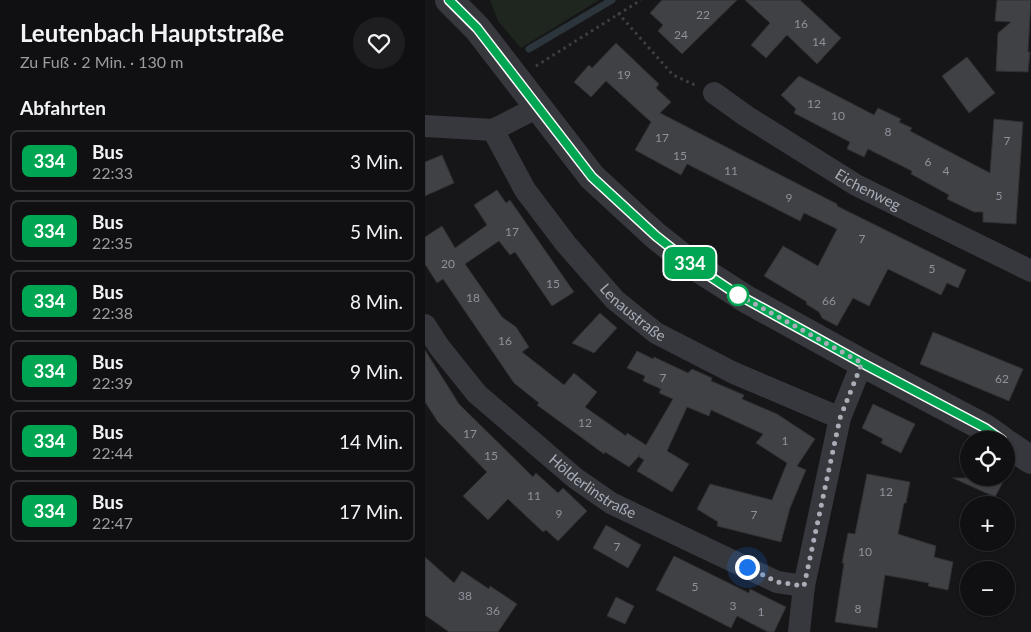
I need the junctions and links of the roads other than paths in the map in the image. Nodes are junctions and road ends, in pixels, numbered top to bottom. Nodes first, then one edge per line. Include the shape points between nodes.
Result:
1 (449, 0) edge
2 (714, 94) road end
3 (538, 107) junction
4 (425, 126) edge
5 (493, 130) junction
6 (1031, 271) edge
7 (425, 324) edge
8 (862, 363) junction
9 (840, 418) junction
10 (989, 431) edge
11 (1015, 448) edge
12 (1031, 458) edge
13 (804, 586) junction
14 (799, 632) edge

1 - 3 street via 477,28
2 - 6 street, Eichenweg via 856,185
3 - 5 street
3 - 8 street via 592,177 690,263 725,287
4 - 5 street
5 - 9 street, Lenaustraße via 525,190 615,300 656,333 735,373
7 - 13 street, Hölderlinstraße via 477,394 575,478 611,503 777,582
8 - 9 street
8 - 10 street
9 - 13 street
11 - 12 street
13 - 14 street

